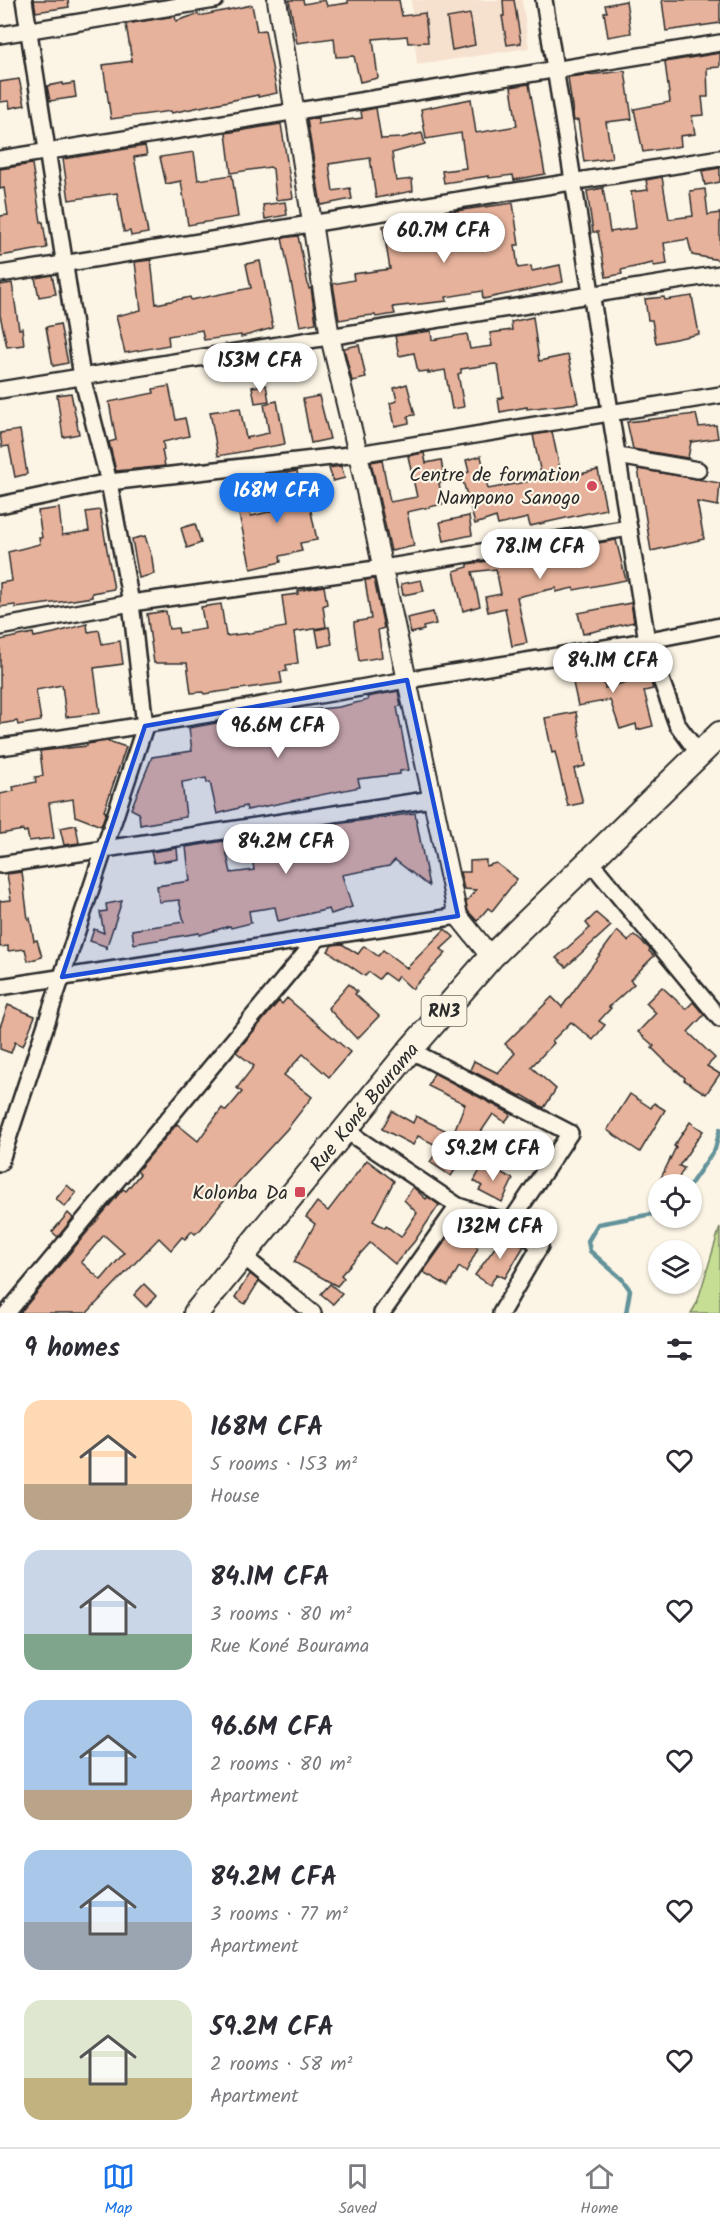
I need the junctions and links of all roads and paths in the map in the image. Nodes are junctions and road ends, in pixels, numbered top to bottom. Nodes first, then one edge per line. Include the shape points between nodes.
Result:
1 (24, 0) edge
2 (216, 0) edge
3 (277, 0) edge
4 (544, 0) edge
5 (28, 30) junction
6 (0, 35) edge
7 (720, 43) edge
8 (555, 70) junction
9 (295, 112) junction
10 (47, 152) junction
11 (720, 158) edge
12 (0, 159) edge
13 (573, 182) junction
14 (312, 224) junction
15 (64, 264) junction
16 (0, 274) edge
17 (720, 274) edge
18 (591, 294) junction
19 (330, 337) junction
20 (82, 377) junction
21 (0, 390) edge
22 (720, 396) edge
23 (610, 413) junction
24 (358, 454) junction
25 (618, 456) junction
26 (698, 470) dead end
27 (109, 482) junction
28 (0, 505) edge
29 (629, 528) junction
30 (383, 568) junction
31 (131, 603) junction
32 (720, 626) edge
33 (0, 627) edge
34 (647, 641) junction
35 (407, 680) junction
36 (145, 726) junction
37 (720, 734) edge
38 (0, 747) edge
39 (699, 754) junction
40 (432, 799) junction
41 (105, 849) junction
42 (589, 860) junction
43 (0, 865) edge
44 (458, 916) junction
45 (318, 938) junction
46 (491, 957) junction
47 (62, 977) junction
48 (0, 987) edge
49 (720, 1019) edge
50 (410, 1050) junction
51 (345, 1130) junction
52 (0, 1163) edge
53 (458, 1206) junction
54 (510, 1223) junction
55 (243, 1256) junction
56 (7, 1313) edge
57 (196, 1313) edge
58 (313, 1313) edge
59 (382, 1313) edge
60 (501, 1313) edge

1 - 5 street
2 - 5 street
3 - 9 street
4 - 8 street
5 - 6 street
5 - 10 street
7 - 8 street
8 - 9 street
8 - 13 street
9 - 10 street
9 - 14 street
10 - 12 street
10 - 15 street
11 - 13 street
13 - 14 street
13 - 18 street
14 - 15 street
14 - 19 street
15 - 16 street
15 - 20 street
17 - 18 street
18 - 19 street
18 - 23 street
19 - 20 street
19 - 24 street
20 - 21 street
20 - 27 street
22 - 23 street
23 - 24 street
23 - 25 street
24 - 27 street
24 - 30 street
25 - 26 street
25 - 29 street
27 - 28 street
27 - 31 street
29 - 30 street
29 - 34 street
30 - 31 street
30 - 35 street
31 - 33 street
31 - 36 street
32 - 34 street
34 - 35 street
34 - 39 street via 677,724
35 - 36 street
35 - 40 street
36 - 38 street
36 - 41 street
37 - 39 highway, Rue Koné Bourama / RN3
39 - 42 highway, Rue Koné Bourama / RN3
40 - 41 street
40 - 44 street
41 - 43 street
41 - 47 street
42 - 46 highway, Rue Koné Bourama / RN3
42 - 49 street
44 - 45 street
44 - 46 street
45 - 47 street
45 - 56 street
46 - 50 highway, Rue Koné Bourama / RN3
47 - 48 street
47 - 52 street
50 - 51 highway, Rue Koné Bourama / RN3
50 - 54 street via 570,1133
51 - 53 street
51 - 55 highway, Rue Koné Bourama / RN3
53 - 54 street
53 - 59 street
54 - 60 street via 540,1246
55 - 57 highway, Rue Koné Bourama / RN3
55 - 58 street

